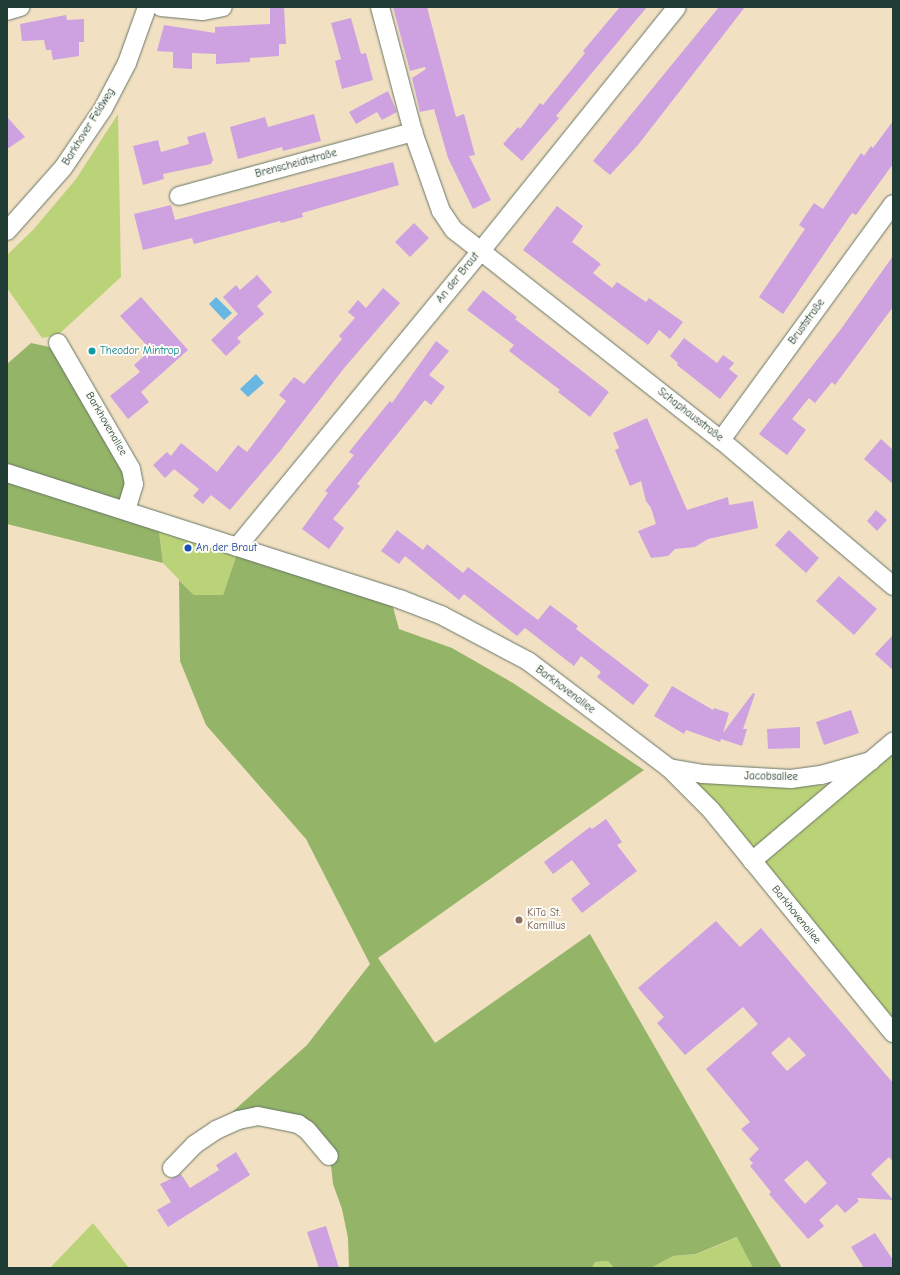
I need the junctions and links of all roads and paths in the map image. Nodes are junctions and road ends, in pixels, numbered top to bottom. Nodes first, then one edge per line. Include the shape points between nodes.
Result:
1 (20, 7) edge
2 (147, 7) edge
3 (161, 7) edge
4 (223, 7) edge
5 (380, 7) edge
6 (677, 7) edge
7 (7, 11) edge
8 (413, 132) junction
9 (180, 196) dead end
10 (893, 204) edge
11 (7, 231) edge
12 (480, 252) junction
13 (58, 343) dead end
14 (721, 440) junction
15 (7, 473) edge
16 (126, 510) junction
17 (237, 547) junction
18 (893, 586) edge
19 (893, 742) edge
20 (871, 761) junction
21 (669, 768) junction
22 (752, 861) junction
23 (893, 1033) edge
24 (329, 1156) dead end
25 (172, 1168) dead end

1 - 7 street
2 - 11 street, Barkhover Feldweg via 127,63 103,109 63,168
3 - 4 street via 203,11
5 - 8 street
6 - 12 street, An der Braut
8 - 9 street, Brenscheidtstraße
8 - 12 street via 441,211 454,230
10 - 14 street, Bruststraße
12 - 14 street, Schaphausstraße
12 - 17 street, An der Braut
13 - 16 street, Barkhovenallee via 131,469 134,484
14 - 18 street, Schaphausstraße
15 - 16 street, Barkhovenallee
16 - 17 street, Barkhovenallee
17 - 21 street, Barkhovenallee via 396,598 448,618 528,661
19 - 20 street, Jacobsallee
20 - 21 street, Jacobsallee via 821,775 791,779 703,774
20 - 22 street, Jacobsallee
21 - 22 street, Barkhovenallee via 711,810
22 - 23 street, Barkhovenallee
24 - 25 street via 307,1130 298,1124 258,1116 238,1120 216,1130 194,1145

